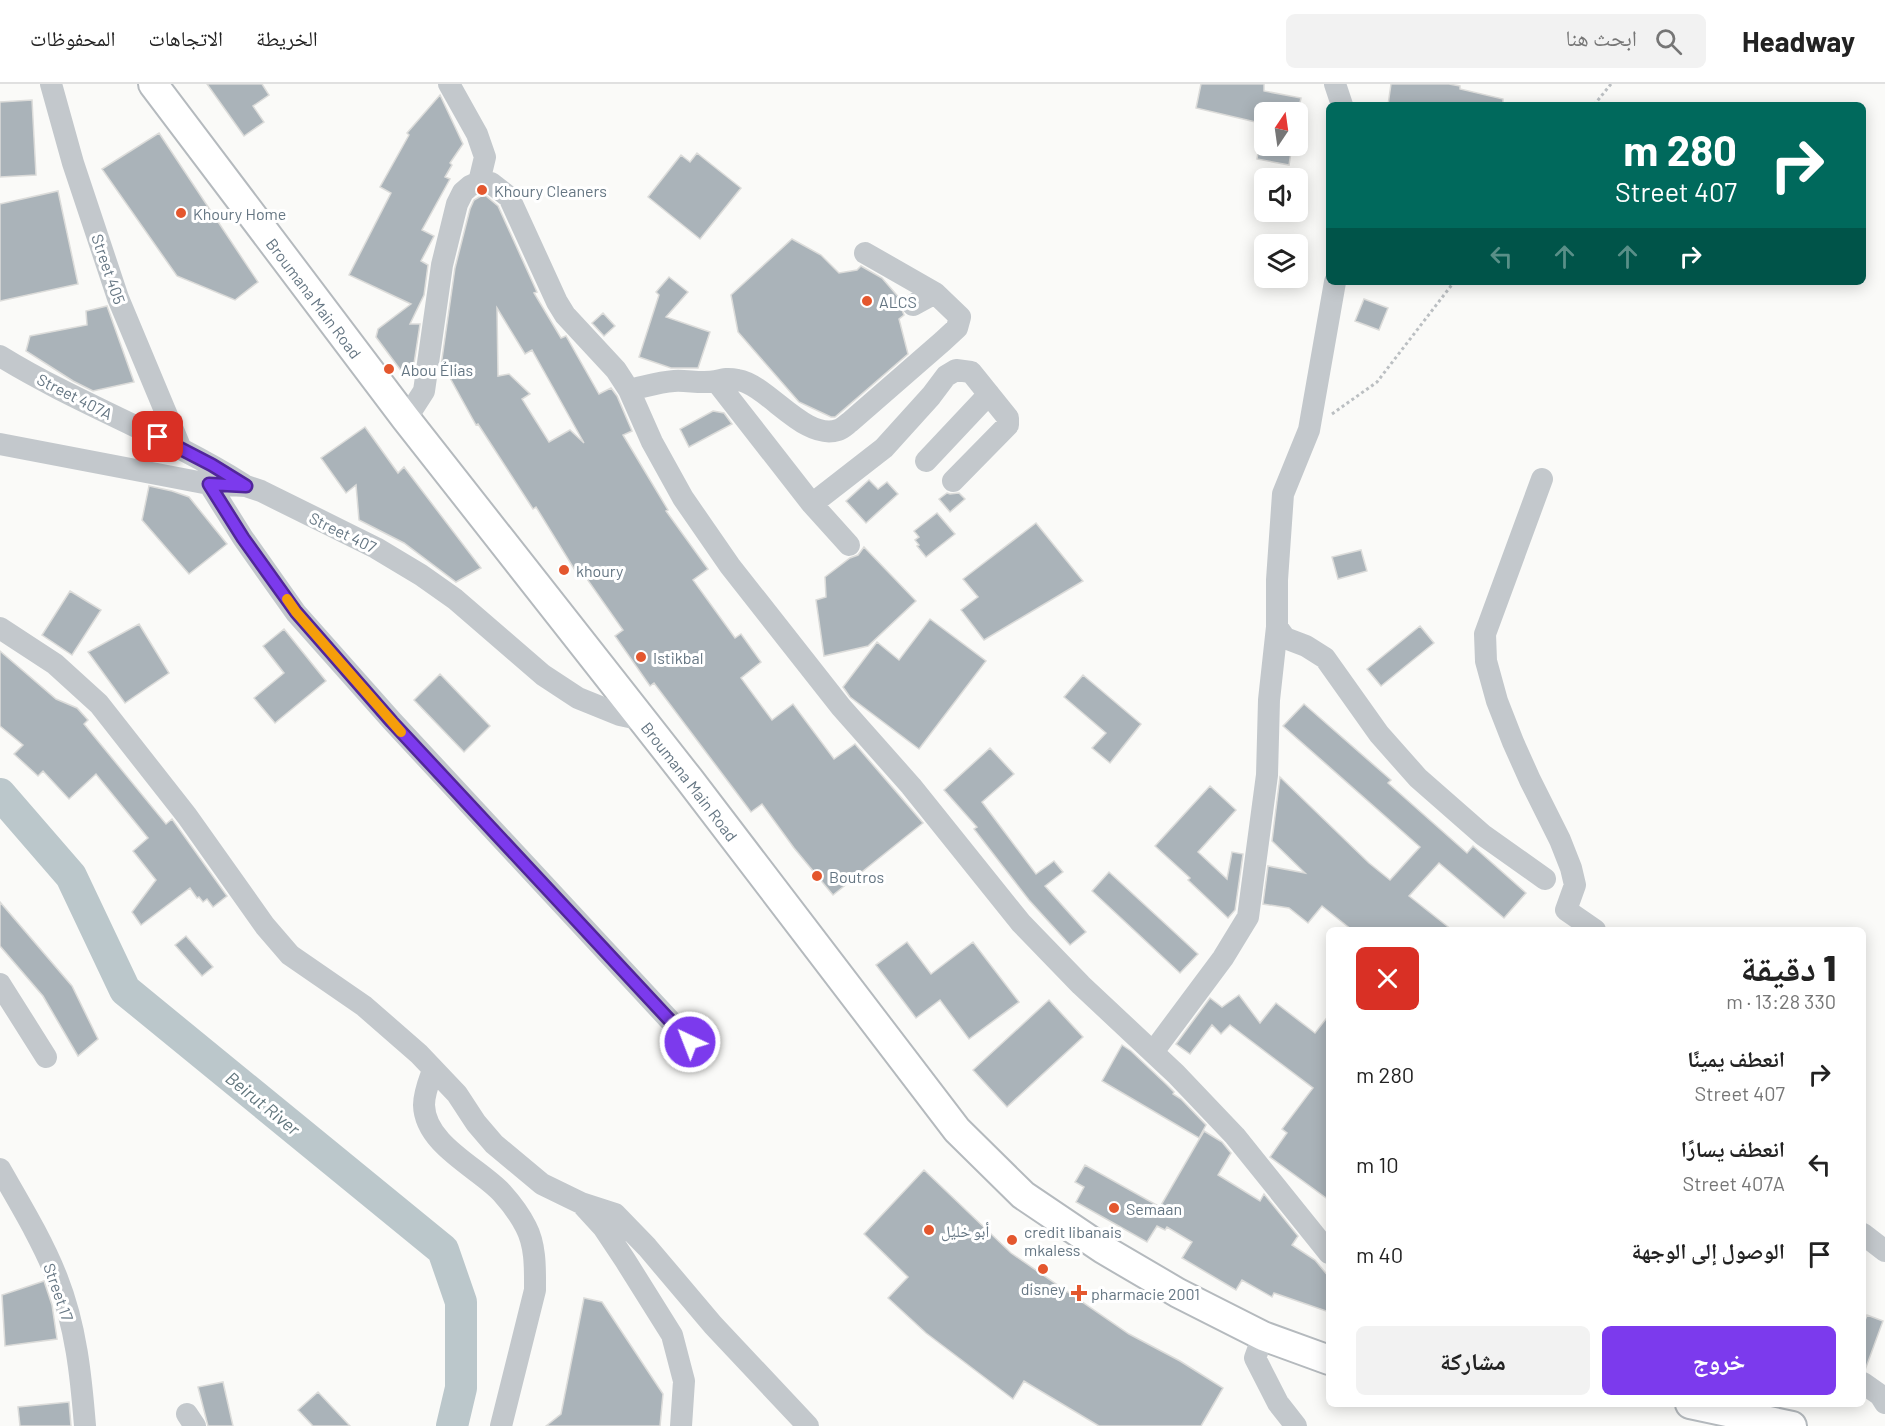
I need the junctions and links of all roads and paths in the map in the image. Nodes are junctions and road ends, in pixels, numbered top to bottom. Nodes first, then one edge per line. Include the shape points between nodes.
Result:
1 (51, 84) edge
2 (153, 84) edge
3 (449, 84) edge
4 (1335, 84) edge
5 (1611, 84) edge
6 (1341, 102) edge
7 (1596, 102) edge
8 (479, 182) junction
9 (865, 253) dead end
10 (1334, 285) edge
11 (1452, 285) edge
12 (934, 293) junction
13 (913, 304) dead end
14 (0, 356) edge
15 (716, 381) junction
16 (629, 390) junction
17 (989, 394) junction
18 (406, 419) junction
19 (1309, 430) junction
20 (0, 444) edge
21 (181, 449) junction
22 (926, 461) dead end
23 (1542, 479) dead end
24 (953, 481) dead end
25 (209, 484) junction
26 (246, 486) junction
27 (812, 504) junction
28 (849, 545) dead end
29 (1277, 627) junction
30 (0, 628) edge
31 (643, 720) junction
32 (1545, 879) dead end
33 (1591, 927) edge
34 (0, 984) edge
35 (690, 1042) dead end
36 (1153, 1052) junction
37 (46, 1057) dead end
38 (433, 1070) junction
39 (0, 1169) edge
40 (581, 1203) junction
41 (1866, 1236) edge
42 (1326, 1249) edge
43 (1885, 1251) edge
44 (1263, 1336) junction
45 (1326, 1359) edge
46 (1866, 1385) edge
47 (1885, 1402) edge
48 (1704, 1407) edge
49 (85, 1426) edge
50 (501, 1426) edge
51 (681, 1426) edge
52 (808, 1426) edge
53 (1296, 1426) edge
54 (1792, 1426) edge

1 - 21 street, Street 405 via 118,298
2 - 18 main road, Broumana Main Road
3 - 8 street via 477,134 484,157
4 - 6 street
5 - 7 path
8 - 16 street via 491,183 509,197 557,302
8 - 18 street via 463,192 457,204 442,265 424,391
9 - 12 street
10 - 19 street
11 - 19 path via 1377,382
12 - 13 street
12 - 15 street via 960,317 957,328 850,423 837,430 805,424 741,380 722,377
14 - 21 street, Street 407A via 58,390
15 - 16 street via 673,381
15 - 27 street
16 - 36 street via 683,498 730,566 841,707 911,786 1021,923
17 - 22 street
17 - 24 street via 1008,418 1008,424
17 - 27 street via 971,372 956,370 946,376 884,448
18 - 31 main road, Broumana Main Road
19 - 29 street via 1283,494
20 - 25 street, Street 407
21 - 26 street, Street 407A
23 - 33 street via 1485,633 1486,661 1513,742 1571,868 1575,885 1566,910
25 - 26 street, Street 407
25 - 35 street via 296,612 392,722
26 - 31 street, Street 407 via 376,548 421,575 543,675 578,698
27 - 28 street
29 - 32 street via 1285,638 1324,658 1379,735 1418,778 1483,835
29 - 36 street via 1269,700 1267,775 1248,918
30 - 38 street via 70,675 99,704 188,816 290,955 364,1006
31 - 44 main road, Broumana Main Road via 957,1130 1023,1195 1103,1250
34 - 37 street
36 - 42 street via 1235,1136
38 - 40 street via 457,1094 494,1144 548,1188
38 - 50 street via 424,1105 431,1126 447,1148 501,1192 526,1227 531,1241 535,1290
39 - 49 street, Street 17 via 57,1279 81,1373
40 - 51 street via 603,1227 672,1335 684,1381
40 - 52 street via 615,1214
41 - 43 street
44 - 45 main road, Broumana Main Road
44 - 53 street via 1255,1358 1278,1403
46 - 47 street
48 - 54 main road

